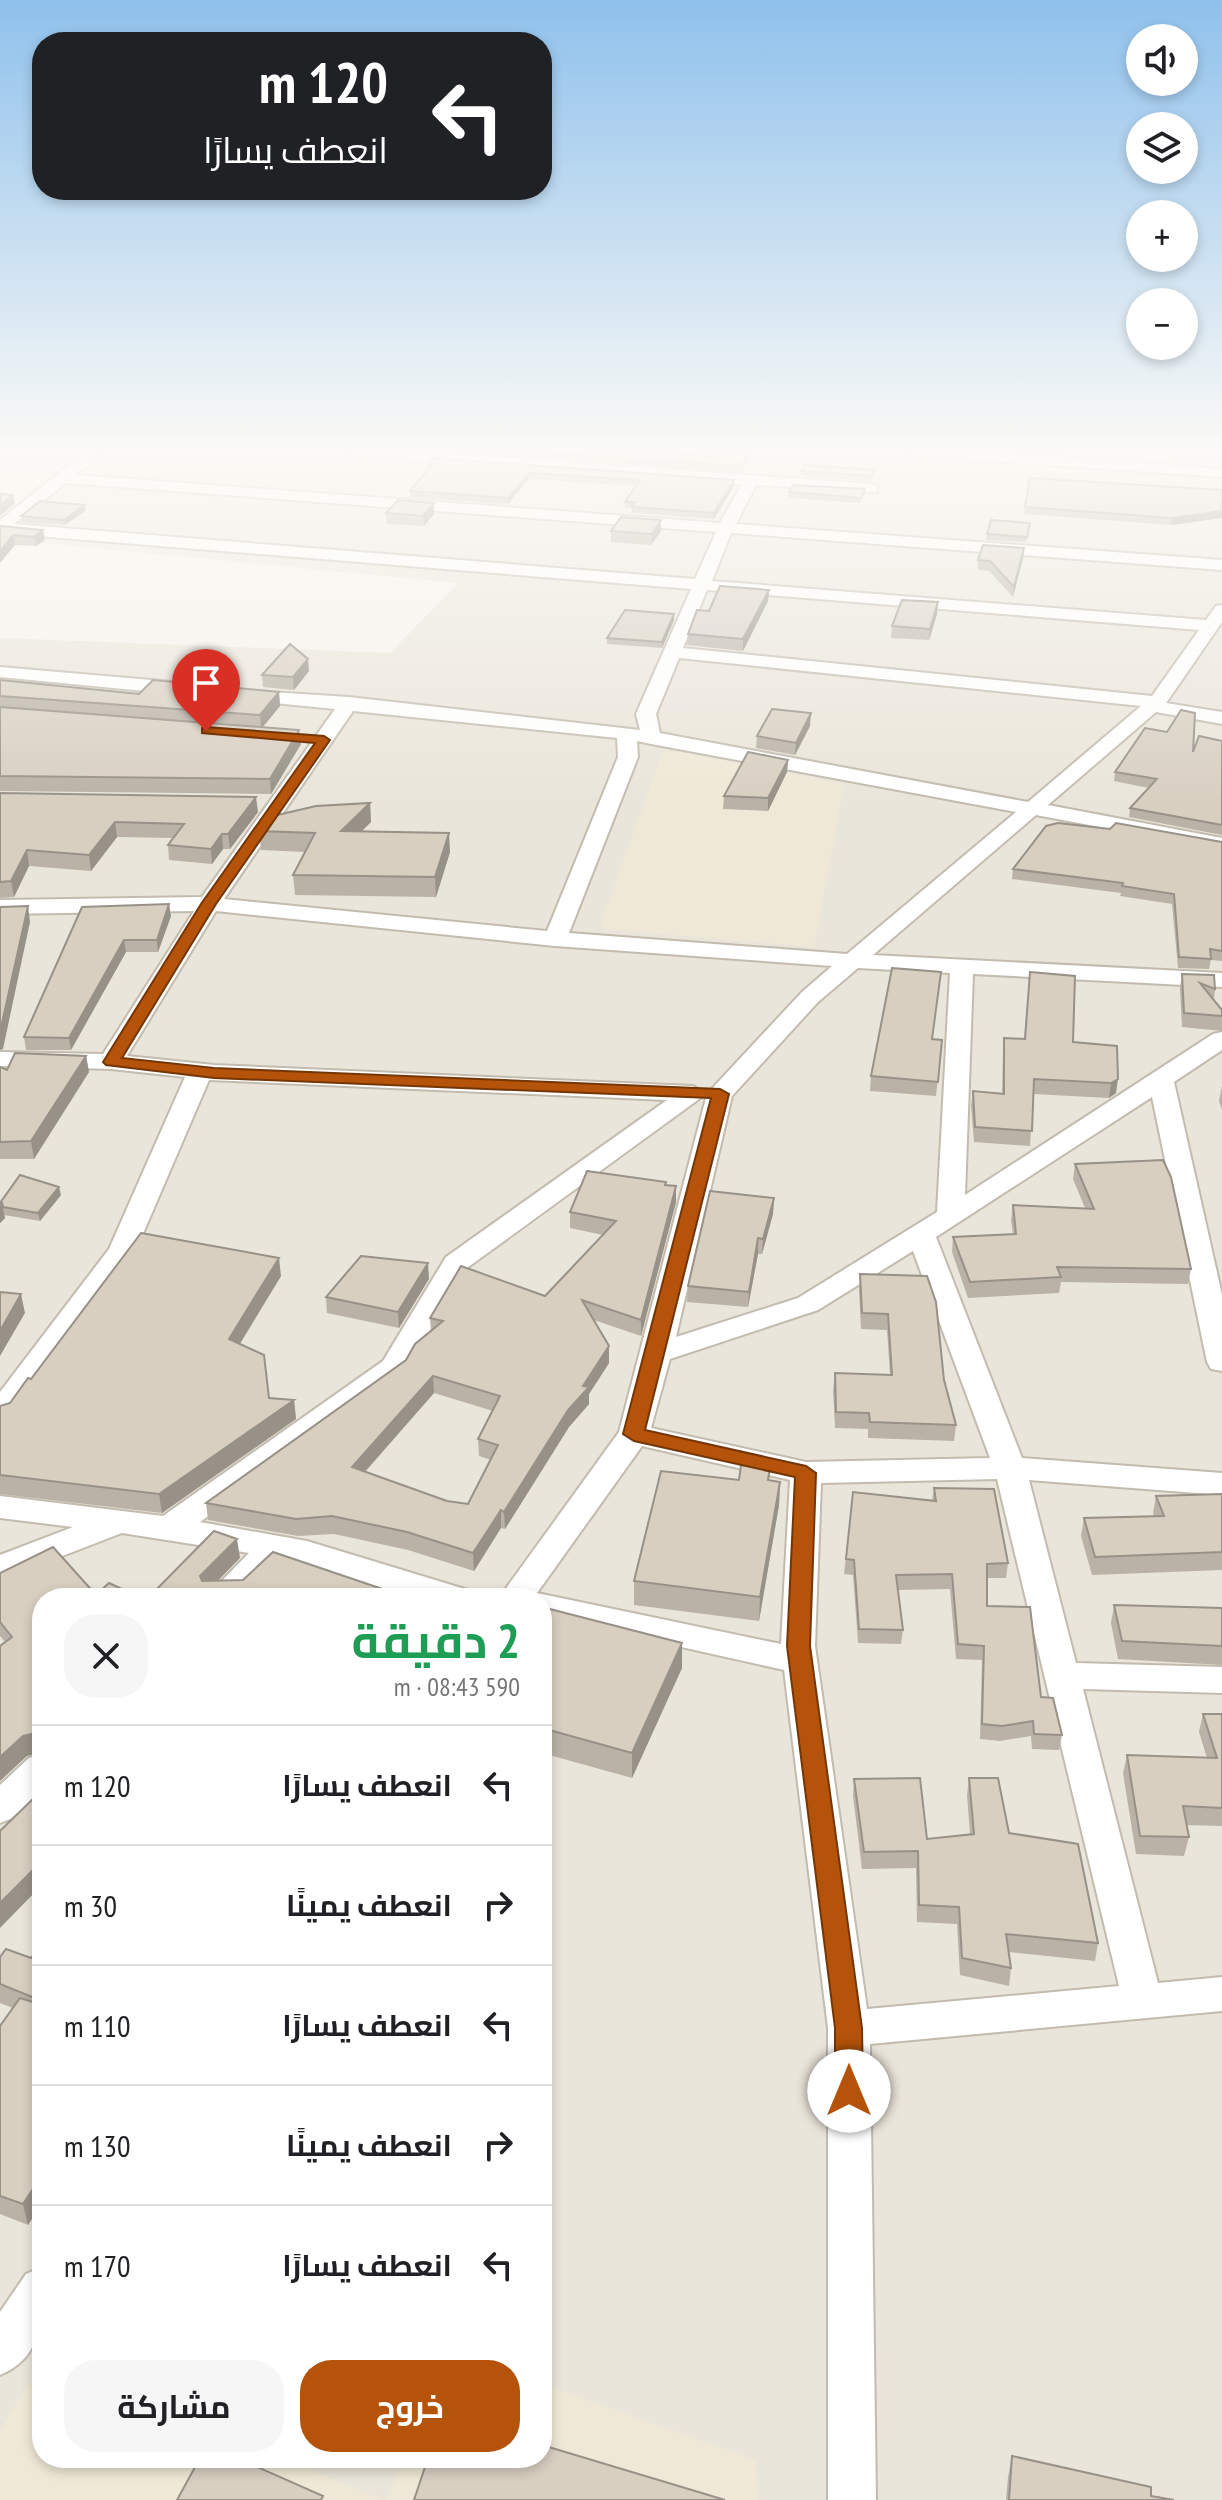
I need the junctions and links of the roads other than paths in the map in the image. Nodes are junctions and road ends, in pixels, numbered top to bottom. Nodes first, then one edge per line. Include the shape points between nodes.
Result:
1 (501, 569) edge
2 (709, 569) edge
3 (702, 585) junction
4 (1218, 618) edge
5 (670, 652) junction
6 (0, 672) edge
7 (349, 703) junction
8 (1154, 704) junction
9 (1222, 718) edge
10 (627, 733) junction
11 (278, 736) edge
12 (651, 738) junction
13 (324, 740) junction
14 (249, 802) edge
15 (280, 803) junction
16 (1033, 809) junction
17 (1222, 844) edge
18 (209, 904) junction
19 (0, 907) edge
20 (555, 939) junction
21 (852, 961) junction
22 (962, 966) junction
23 (1222, 980) edge
24 (1222, 1039) edge
25 (0, 1059) edge
26 (111, 1062) junction
27 (200, 1072) junction
28 (1161, 1079) junction
29 (707, 1094) junction
30 (951, 1215) junction
31 (921, 1234) junction
32 (657, 1353) junction
33 (1222, 1362) edge
34 (0, 1413) edge
35 (634, 1434) junction
36 (1010, 1468) junction
37 (806, 1473) junction
38 (1222, 1484) edge
39 (0, 1507) edge
40 (120, 1522) junction
41 (169, 1528) junction
42 (276, 1547) junction
43 (0, 1568) edge
44 (233, 1588) edge
45 (424, 1588) edge
46 (523, 1588) edge
47 (552, 1606) edge
48 (801, 1661) junction
49 (1063, 1676) junction
50 (1222, 1680) edge
51 (32, 1778) edge
52 (0, 1808) edge
53 (1222, 1994) edge
54 (1143, 2002) junction
55 (849, 2028) junction
56 (32, 2304) edge
57 (0, 2352) edge
58 (852, 2500) edge

1 - 3 street
2 - 3 street
3 - 4 street
3 - 5 street
4 - 8 street
5 - 8 street
5 - 12 street via 646,714
6 - 7 street
7 - 10 street
7 - 13 street
8 - 9 street
8 - 16 street
10 - 12 street
10 - 20 street via 628,757
11 - 13 lane
12 - 16 street
13 - 15 street
14 - 15 street
15 - 18 street
16 - 17 street
16 - 21 street
18 - 19 street
18 - 20 street
18 - 26 street
20 - 21 street
21 - 22 street
21 - 29 street
22 - 23 street
22 - 30 street
24 - 28 street
25 - 26 street
26 - 27 street
27 - 29 street
27 - 34 street via 122,1250
28 - 30 street
28 - 33 street
29 - 32 street
29 - 41 street via 456,1263 394,1367
30 - 31 street
31 - 32 street via 808,1304
31 - 36 street
32 - 35 street
35 - 37 street
35 - 46 street
36 - 37 street
36 - 38 street
36 - 49 street
37 - 48 street
39 - 40 street
40 - 41 street
40 - 43 street
41 - 42 street
42 - 44 street
42 - 45 street
47 - 48 street
48 - 55 street
49 - 50 street
49 - 54 street
51 - 52 street
53 - 54 street
54 - 55 street
55 - 58 street
56 - 57 street

